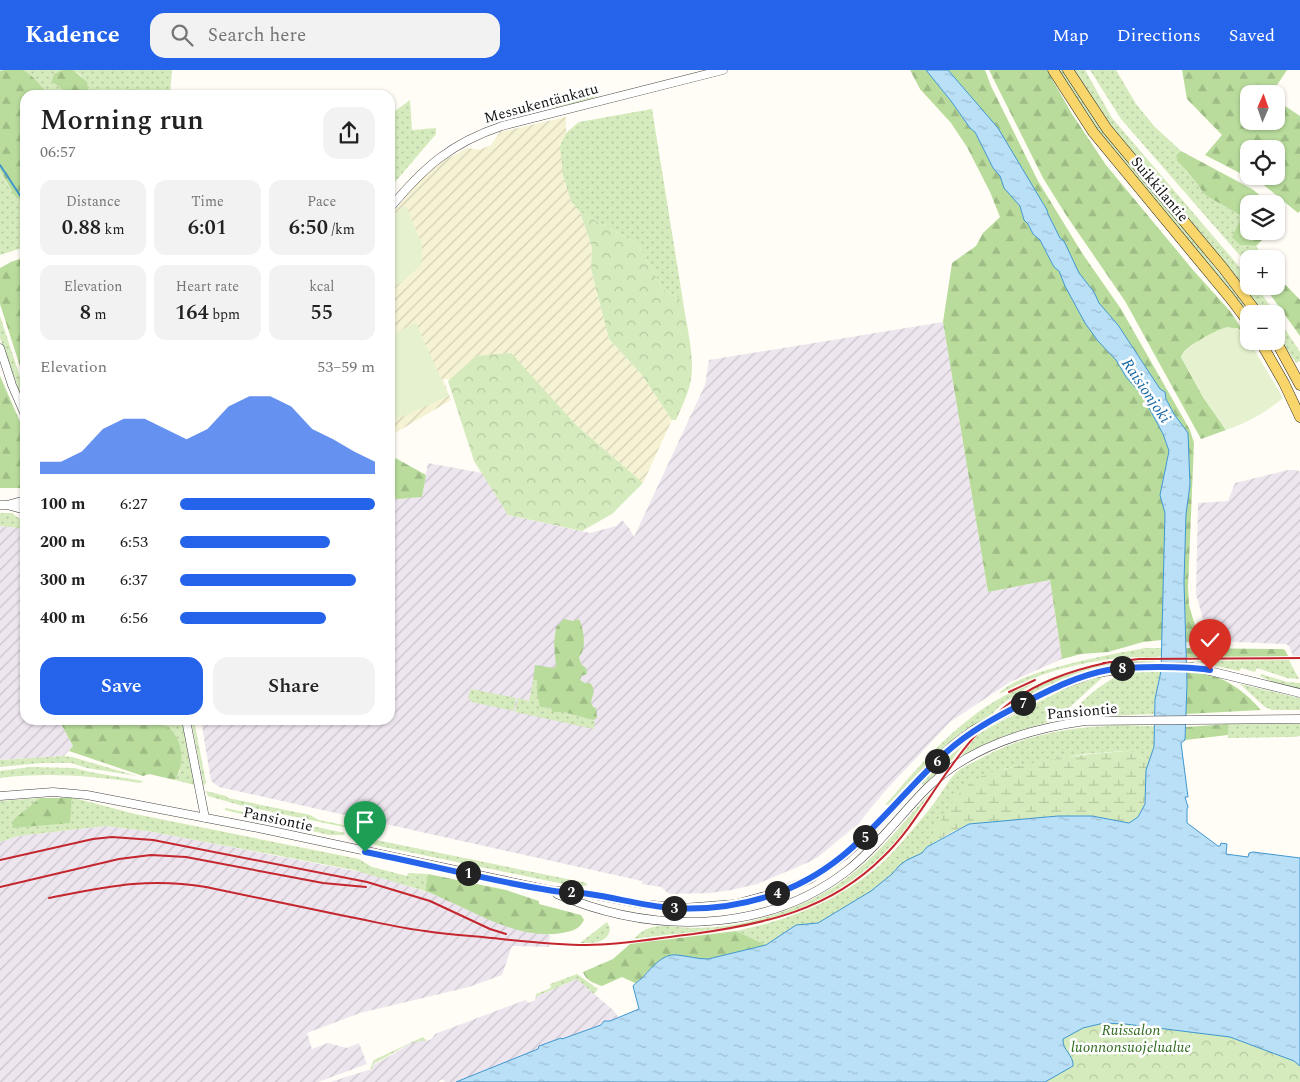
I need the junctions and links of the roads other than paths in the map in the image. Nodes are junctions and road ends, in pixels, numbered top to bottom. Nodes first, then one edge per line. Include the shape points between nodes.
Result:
1 (723, 70) edge
2 (1053, 70) edge
3 (1068, 70) edge
4 (395, 202) edge
5 (1251, 305) edge
6 (1240, 312) edge
7 (0, 348) edge
8 (1265, 350) edge
9 (1281, 350) edge
10 (1300, 385) edge
11 (20, 404) edge
12 (1300, 417) edge
13 (20, 501) edge
14 (4, 505) edge
15 (20, 509) edge
16 (1300, 693) edge
17 (1300, 719) edge
18 (187, 725) edge
19 (0, 796) edge
20 (206, 818) junction
21 (549, 890) junction

1 - 4 street, Messukentänkatu via 485,132 436,160
2 - 6 main road, Suikkilantie via 1093,132
3 - 5 main road, Suikkilantie via 1107,129
7 - 11 street
8 - 12 main road
9 - 10 main road
13 - 14 street
14 - 15 street
16 - 21 street, Pansiontie via 1193,667 1115,669 1086,676 1030,700 953,745 845,855 810,879 780,892 735,904 683,908
17 - 21 street, Pansiontie via 1085,721 1031,731 982,750 958,764 930,786 860,859 834,880 804,897 730,920 653,920 585,906
18 - 20 street
19 - 20 street, Pansiontie via 72,793
20 - 21 street, Pansiontie

